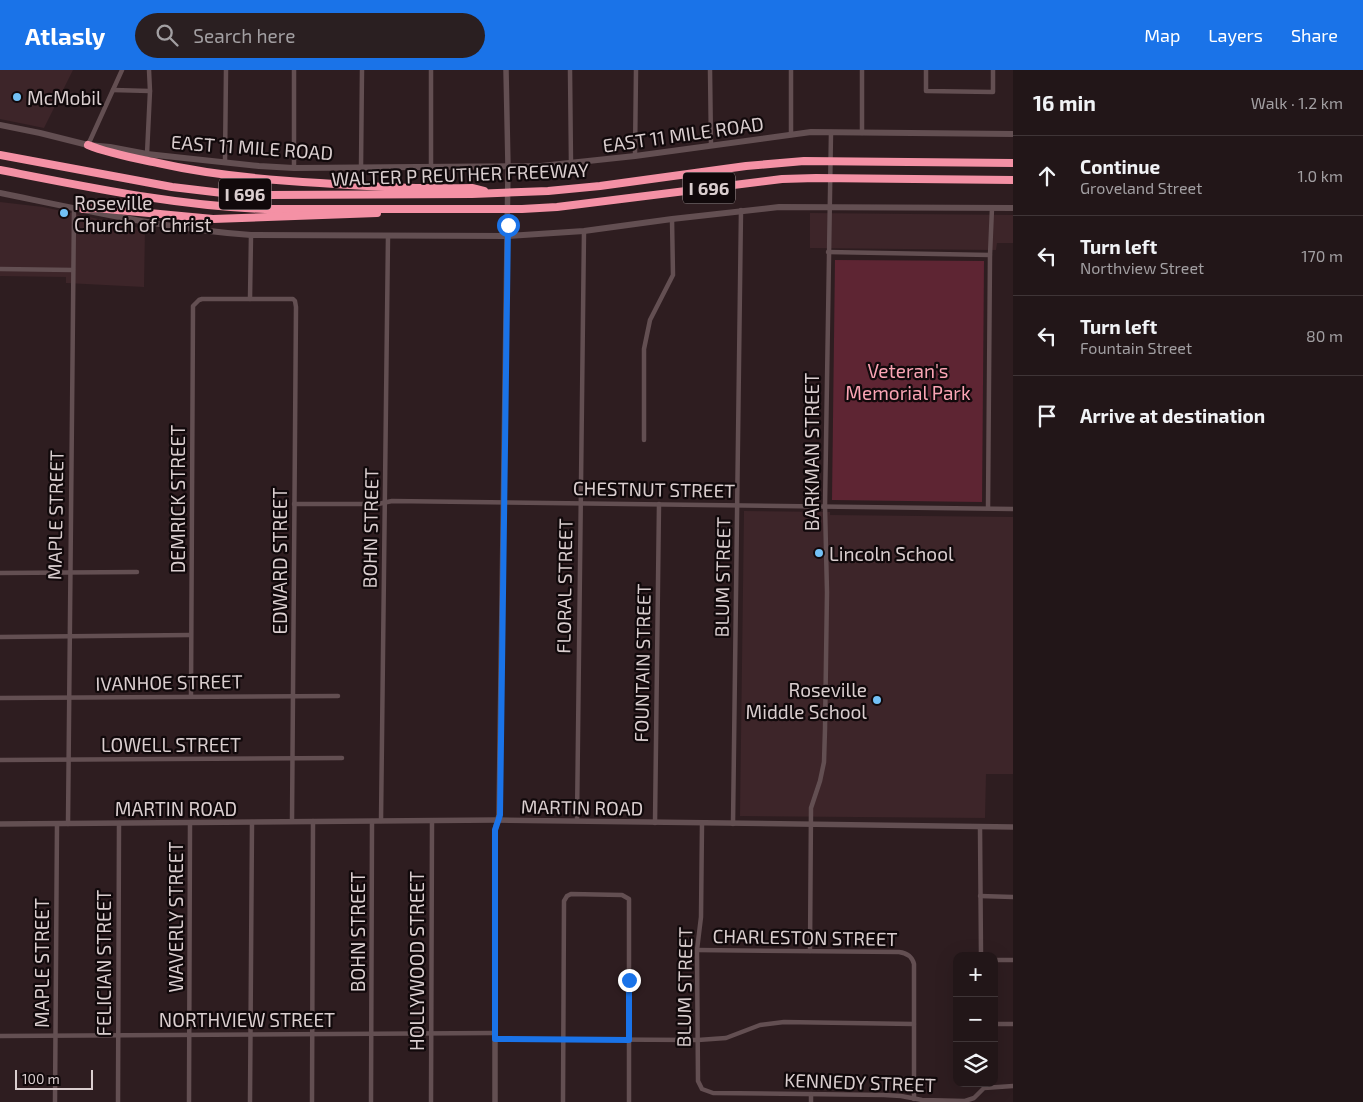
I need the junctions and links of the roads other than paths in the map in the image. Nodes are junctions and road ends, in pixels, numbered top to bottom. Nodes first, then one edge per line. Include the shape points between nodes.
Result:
1 (122, 70) edge
2 (149, 70) edge
3 (226, 70) edge
4 (294, 70) edge
5 (362, 70) edge
6 (431, 70) edge
7 (506, 70) edge
8 (570, 70) edge
9 (636, 70) edge
10 (710, 70) edge
11 (790, 70) edge
12 (862, 70) edge
13 (926, 70) edge
14 (993, 70) edge
15 (113, 90) junction
16 (150, 91) junction
17 (0, 125) edge
18 (831, 132) junction
19 (862, 133) junction
20 (1013, 134) edge
21 (791, 135) junction
22 (88, 145) junction
23 (711, 145) junction
24 (147, 154) junction
25 (0, 155) edge
26 (635, 156) junction
27 (225, 162) junction
28 (1013, 163) edge
29 (571, 164) junction
30 (361, 167) junction
31 (431, 167) junction
32 (508, 167) junction
33 (294, 168) junction
34 (0, 170) edge
35 (1013, 180) edge
36 (0, 193) edge
37 (493, 193) junction
38 (830, 206) junction
39 (74, 208) junction
40 (992, 208) junction
41 (1013, 208) edge
42 (83, 209) junction
43 (406, 209) junction
44 (740, 210) junction
45 (672, 219) junction
46 (584, 231) junction
47 (251, 235) junction
48 (388, 236) junction
49 (507, 236) junction
50 (828, 252) junction
51 (990, 255) junction
52 (0, 270) edge
53 (73, 270) junction
54 (250, 299) junction
55 (644, 440) dead end
56 (385, 502) junction
57 (504, 502) junction
58 (580, 503) junction
59 (294, 504) junction
60 (659, 504) junction
61 (738, 505) junction
62 (825, 506) junction
63 (988, 508) junction
64 (1013, 508) edge
65 (137, 572) dead end
66 (70, 573) junction
67 (0, 574) edge
68 (190, 635) junction
69 (69, 636) junction
70 (0, 637) edge
71 (191, 696) junction
72 (294, 696) junction
73 (338, 696) dead end
74 (0, 698) edge
75 (68, 698) junction
76 (292, 758) junction
77 (342, 758) dead end
78 (0, 760) edge
79 (68, 760) junction
80 (497, 820) junction
81 (292, 821) junction
82 (313, 821) junction
83 (372, 821) junction
84 (381, 821) junction
85 (432, 821) junction
86 (577, 821) junction
87 (190, 822) junction
88 (252, 822) junction
89 (119, 823) junction
90 (655, 823) junction
91 (702, 823) junction
92 (0, 824) edge
93 (57, 824) junction
94 (68, 824) junction
95 (733, 824) junction
96 (810, 825) junction
97 (980, 827) junction
98 (1013, 827) edge
99 (980, 896) junction
100 (1013, 896) edge
101 (697, 950) junction
102 (810, 951) junction
103 (981, 952) edge
104 (998, 960) edge
105 (1013, 960) edge
106 (914, 1024) junction
107 (998, 1024) edge
108 (1013, 1024) edge
109 (372, 1033) junction
110 (431, 1033) junction
111 (118, 1034) junction
112 (189, 1034) junction
113 (251, 1034) junction
114 (312, 1034) junction
115 (56, 1035) junction
116 (0, 1036) edge
117 (495, 1036) junction
118 (563, 1039) junction
119 (629, 1040) junction
120 (698, 1040) junction
121 (998, 1086) edge
122 (1013, 1086) edge
123 (983, 1087) edge
124 (702, 1090) joint
125 (811, 1094) junction
126 (914, 1099) junction
127 (55, 1102) edge
128 (118, 1102) edge
129 (189, 1102) edge
130 (250, 1102) edge
131 (312, 1102) edge
132 (371, 1102) edge
133 (431, 1102) edge
134 (495, 1102) edge
135 (563, 1102) edge
136 (629, 1102) edge
137 (811, 1102) edge

1 - 15 street
2 - 16 street
3 - 27 street
4 - 33 street
5 - 30 street
6 - 31 street
7 - 32 street
8 - 29 street
9 - 26 street
10 - 23 street
11 - 21 street
12 - 19 street
13 - 14 street via 926,91 993,92
15 - 16 street
15 - 22 street
16 - 24 street
17 - 22 main road, EAST 11 MILE ROAD
18 - 19 main road, EAST 11 MILE ROAD
18 - 21 main road, EAST 11 MILE ROAD
18 - 38 street, BARKMAN STREET
19 - 20 main road, EAST 11 MILE ROAD
21 - 23 main road, EAST 11 MILE ROAD
22 - 24 main road, EAST 11 MILE ROAD
22 - 37 highway via 124,156 232,177 401,188 472,188
23 - 26 main road, EAST 11 MILE ROAD
24 - 27 main road, EAST 11 MILE ROAD
25 - 37 highway, WALTER P REUTHER FREEWAY / I 696 via 210,192 268,195
26 - 29 main road, EAST 11 MILE ROAD
27 - 33 main road, EAST 11 MILE ROAD
28 - 37 highway, WALTER P REUTHER FREEWAY / I 696 via 804,161 581,188
29 - 32 main road, EAST 11 MILE ROAD
30 - 31 main road, EAST 11 MILE ROAD
30 - 33 main road, EAST 11 MILE ROAD
31 - 32 main road, EAST 11 MILE ROAD
32 - 49 street
34 - 43 highway, WALTER P REUTHER FREEWAY / I 696 via 212,206
35 - 43 highway, WALTER P REUTHER FREEWAY / I 696 via 782,179 557,207
36 - 39 main road
38 - 40 main road
38 - 44 main road
38 - 50 street, BARKMAN STREET
39 - 42 main road
39 - 53 street, MAPLE STREET
40 - 41 main road
40 - 51 street
42 - 43 highway via 213,219 365,214
42 - 47 main road via 182,228
44 - 45 main road
44 - 61 street, BLUM STREET
45 - 46 main road
45 - 55 street via 673,275 650,320 644,349
46 - 49 main road
46 - 58 street, FLORAL STREET
47 - 48 main road
47 - 54 street
48 - 49 main road
48 - 56 street, BOHN STREET
49 - 57 street
50 - 51 street
50 - 62 street, BARKMAN STREET
51 - 63 street
52 - 53 street
53 - 66 street, MAPLE STREET
54 - 59 street, EDWARD STREET via 295,301
54 - 68 street, DEMRICK STREET via 202,299 193,308
56 - 57 street, CHESTNUT STREET
56 - 59 street, CHESTNUT STREET
56 - 84 street, BOHN STREET
57 - 58 street, CHESTNUT STREET
57 - 80 street via 500,815
58 - 60 street, CHESTNUT STREET
58 - 86 street, FLORAL STREET
59 - 72 street, EDWARD STREET
60 - 61 street, CHESTNUT STREET
60 - 90 street, FOUNTAIN STREET
61 - 62 street, CHESTNUT STREET
61 - 95 street, BLUM STREET
62 - 63 street, CHESTNUT STREET
62 - 96 street, BARKMAN STREET via 824,762 811,808
63 - 64 street, CHESTNUT STREET
65 - 66 street
66 - 67 street
66 - 69 street, MAPLE STREET
68 - 69 street
68 - 71 street, DEMRICK STREET
69 - 70 street
69 - 75 street, MAPLE STREET
71 - 72 street, IVANHOE STREET
71 - 75 street, IVANHOE STREET
72 - 73 street, IVANHOE STREET
72 - 76 street, EDWARD STREET
74 - 75 street, IVANHOE STREET
75 - 79 street, MAPLE STREET
76 - 77 street, LOWELL STREET
76 - 79 street, LOWELL STREET
76 - 81 street, EDWARD STREET
78 - 79 street, LOWELL STREET
79 - 94 street, MAPLE STREET
80 - 85 street, MARTIN ROAD
80 - 86 street, MARTIN ROAD
80 - 117 street
81 - 82 street, MARTIN ROAD
81 - 88 street, MARTIN ROAD
82 - 83 street, MARTIN ROAD
82 - 114 street
83 - 84 street, MARTIN ROAD
83 - 109 street, BOHN STREET
84 - 85 street, MARTIN ROAD
85 - 110 street, HOLLYWOOD STREET
86 - 90 street, MARTIN ROAD
87 - 88 street, MARTIN ROAD
87 - 89 street, MARTIN ROAD
87 - 112 street, WAVERLY STREET
88 - 113 street
89 - 94 street, MARTIN ROAD
89 - 111 street, FELICIAN STREET
90 - 91 street, MARTIN ROAD
91 - 95 street, MARTIN ROAD
91 - 101 street, BLUM STREET via 701,917
92 - 93 street, MARTIN ROAD
93 - 94 street, MARTIN ROAD
93 - 115 street, MAPLE STREET
95 - 96 street, MARTIN ROAD
96 - 97 street, MARTIN ROAD
96 - 102 street, BARKMAN STREET
97 - 98 street, MARTIN ROAD
97 - 99 street
99 - 100 street
99 - 103 street
101 - 102 street, CHARLESTON STREET
101 - 120 street, BLUM STREET
102 - 106 street, CHARLESTON STREET via 903,952 911,957 914,964
104 - 105 street
106 - 120 street, NORTHVIEW STREET via 784,1022 760,1025 726,1038
106 - 126 street
107 - 108 street
109 - 110 street, NORTHVIEW STREET
109 - 114 street, NORTHVIEW STREET
109 - 132 street, BOHN STREET
110 - 117 street, NORTHVIEW STREET
110 - 133 street, HOLLYWOOD STREET
111 - 112 street, NORTHVIEW STREET
111 - 115 street, NORTHVIEW STREET
111 - 128 street, FELICIAN STREET
112 - 113 street, NORTHVIEW STREET
112 - 129 street, WAVERLY STREET
113 - 114 street, NORTHVIEW STREET
113 - 130 street
114 - 131 street
115 - 116 street, NORTHVIEW STREET
115 - 127 street, MAPLE STREET
117 - 118 street, NORTHVIEW STREET
117 - 134 street
118 - 119 street, NORTHVIEW STREET
118 - 119 street via 564,908 565,897 571,894 628,897
118 - 135 street
119 - 120 street, NORTHVIEW STREET
119 - 136 street
120 - 124 street, BLUM STREET via 698,1081
121 - 122 street, KENNEDY STREET
123 - 126 street, KENNEDY STREET via 968,1101
124 - 125 street, KENNEDY STREET via 713,1093
125 - 126 street, KENNEDY STREET
125 - 137 street

